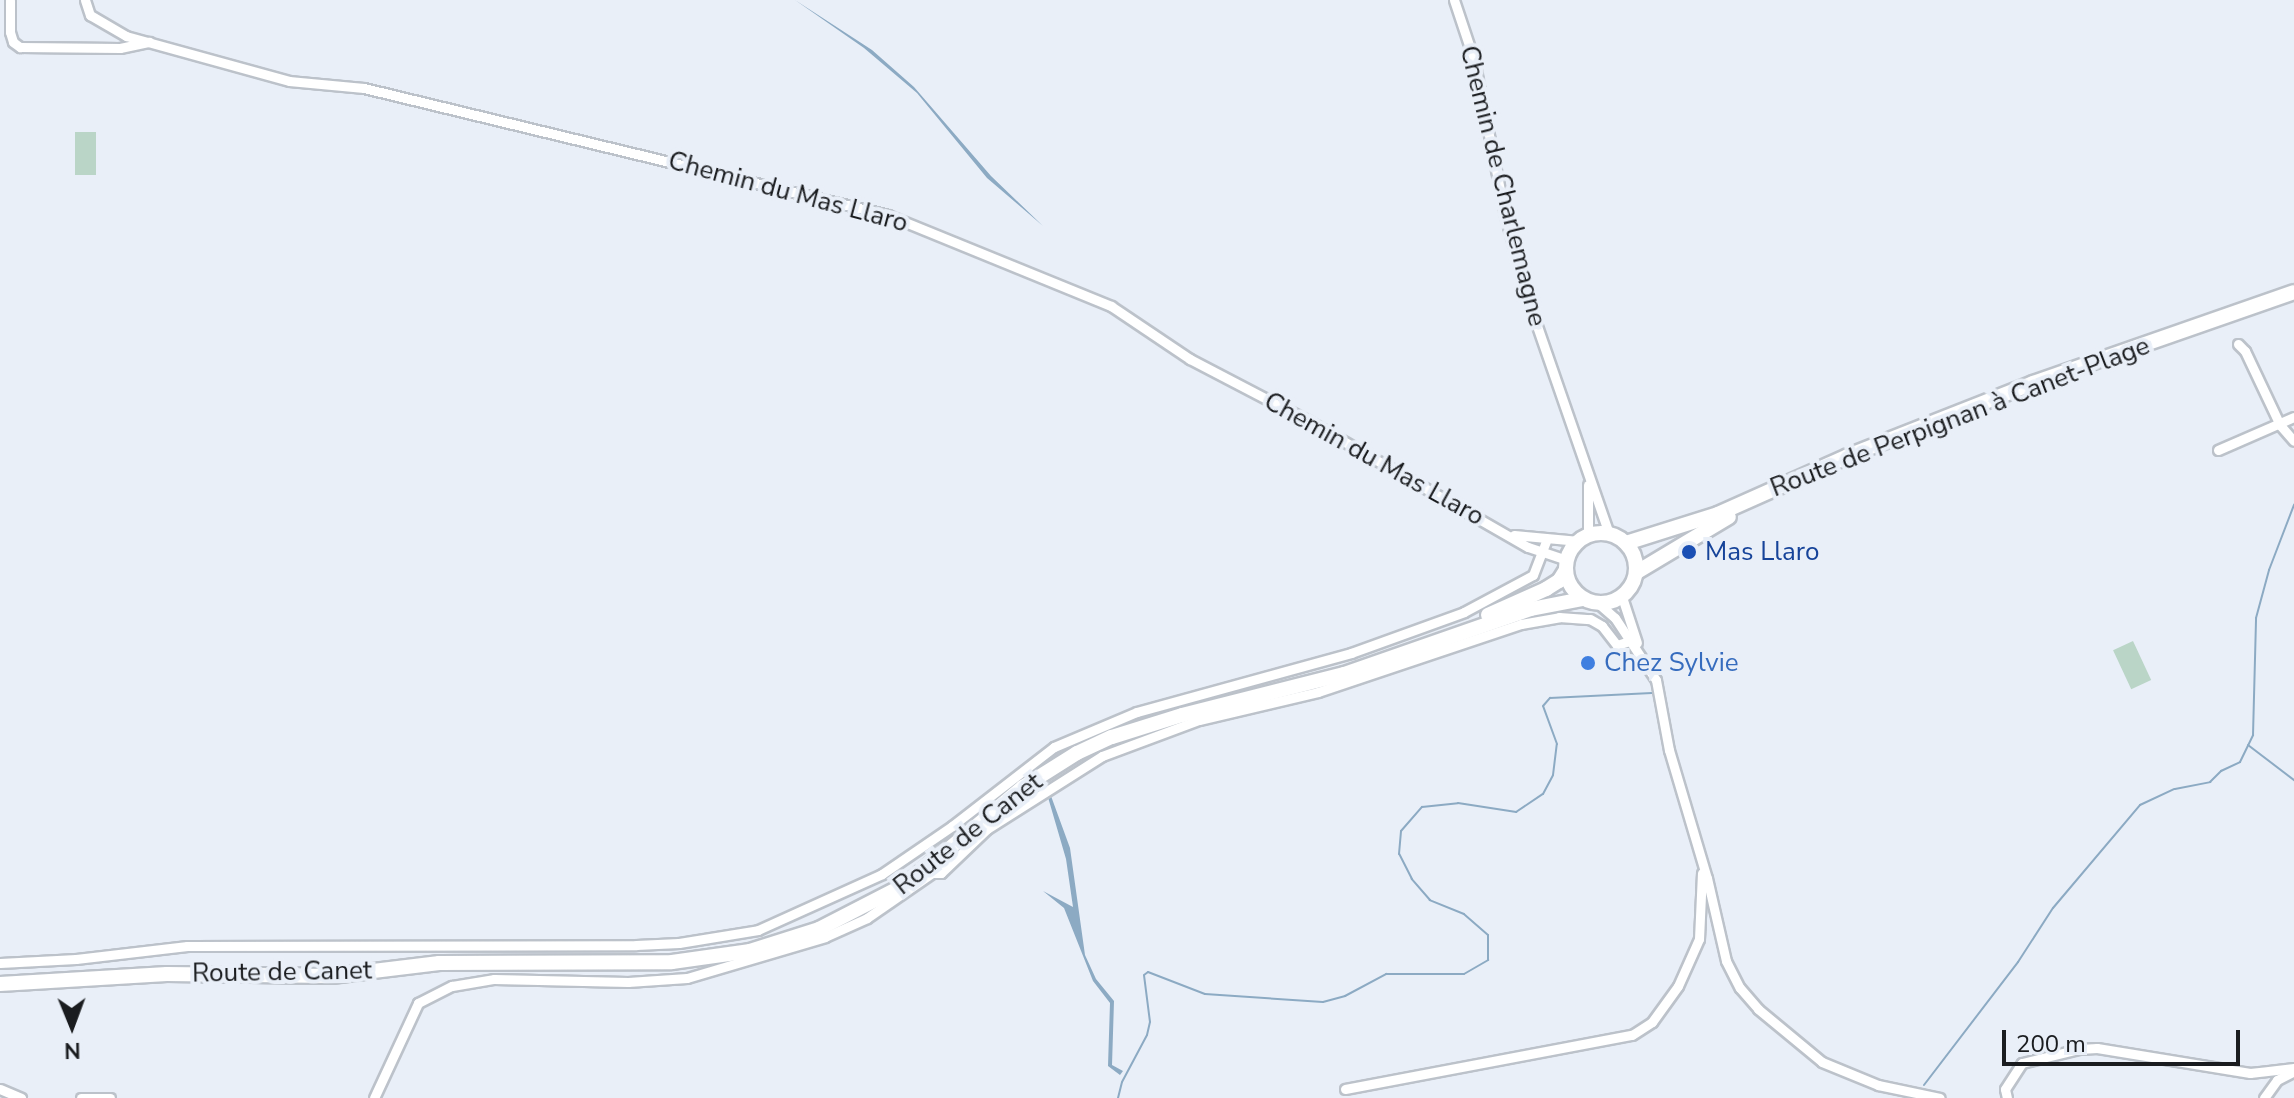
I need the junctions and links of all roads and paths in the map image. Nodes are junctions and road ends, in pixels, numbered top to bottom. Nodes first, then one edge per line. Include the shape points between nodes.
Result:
1 (10, 0) edge
2 (85, 0) edge
3 (1454, 0) edge
4 (149, 41) junction
5 (2294, 292) edge
6 (2294, 299) edge
7 (2238, 344) dead end
8 (2294, 417) edge
9 (2280, 425) junction
10 (2294, 441) edge
11 (2218, 450) dead end
12 (1583, 462) junction
13 (1507, 534) junction
14 (1609, 534) junction
15 (1584, 538) junction
16 (1547, 539) junction
17 (1626, 543) junction
18 (1542, 550) junction
19 (1566, 565) junction
20 (1637, 572) junction
21 (1622, 597) junction
22 (1583, 599) junction
23 (1599, 604) junction
24 (1633, 641) junction
25 (1701, 857) junction
26 (929, 871) junction
27 (0, 963) edge
28 (0, 981) edge
29 (2294, 1070) edge
30 (0, 1089) edge
31 (1345, 1089) dead end
32 (21, 1098) edge
33 (81, 1098) edge
34 (110, 1098) edge
35 (374, 1098) edge
36 (1940, 1098) edge
37 (2007, 1098) edge
38 (2264, 1098) edge

1 - 4 street, Chemin du Mas Llaro via 10,32 20,47 120,48
2 - 4 street, Chemin du Mas Llaro via 97,21
3 - 12 street, Chemin de Charlemagne via 1474,60 1527,297
4 - 13 street, Chemin du Mas Llaro via 289,81 364,88 888,215 1111,306 1190,359
5 - 17 main road, Route de Perpignan à Canet-Plage via 2033,383 1718,514
6 - 20 main road, Route de Perpignan à Canet-Plage via 1883,448 1774,494
7 - 9 street
8 - 9 street
9 - 10 street
9 - 11 street
12 - 14 street, Chemin de Charlemagne
12 - 15 street, Chemin de Charlemagne via 1589,493
13 - 16 street
13 - 18 street, Chemin du Mas Llaro
14 - 15 main road
14 - 17 main road
15 - 16 street
15 - 19 main road
16 - 18 street
17 - 20 main road
18 - 19 street, Chemin du Mas Llaro
18 - 27 street via 1533,575 1464,612 1351,653 1149,708 1068,740 882,874 758,930 636,945 187,946
19 - 22 main road via 1571,586
19 - 28 main road, Route de Canet via 1559,581 1546,589 1418,643 1111,731 1018,783 878,893 818,923 749,945 672,956 466,956 332,970 167,969
20 - 21 main road
21 - 23 main road
21 - 24 street
22 - 23 main road
22 - 26 main road, Route de Canet via 1531,609 1344,674 1112,737 1023,787
23 - 24 street
24 - 25 street via 1656,680 1669,750
24 - 26 street via 1617,645 1602,626 1577,616 1521,624 1318,692 1155,735 1123,746 1053,785 987,829 941,873
25 - 31 street via 1699,939 1678,986 1652,1022 1632,1035
25 - 36 street via 1726,961 1758,1009 1822,1062 1852,1077
26 - 28 main road, Route de Canet via 819,929 708,959 439,963 332,976 167,974
26 - 35 street via 867,918 825,937 687,978 494,979 436,993 418,1003 410,1016
29 - 37 street via 2250,1073 2079,1049 2022,1063 2005,1089
29 - 38 street via 2277,1080
30 - 32 street
33 - 34 street

